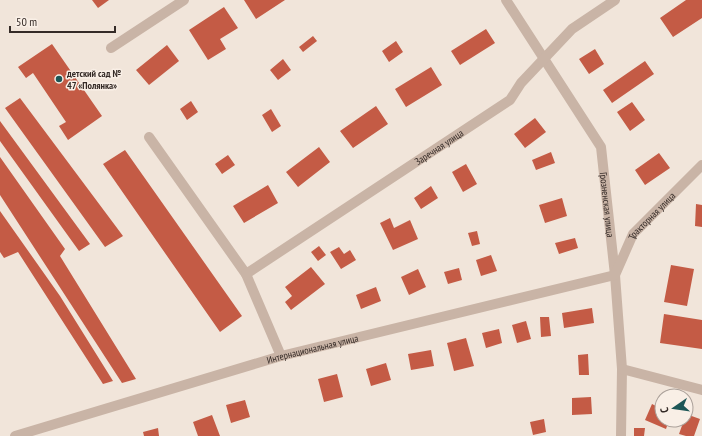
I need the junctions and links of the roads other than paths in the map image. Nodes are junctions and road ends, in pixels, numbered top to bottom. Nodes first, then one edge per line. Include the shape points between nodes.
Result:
1 (184, 0) edge
2 (506, 0) edge
3 (615, 0) edge
4 (111, 48) dead end
5 (544, 58) junction
6 (149, 137) dead end
7 (702, 165) edge
8 (246, 274) junction
9 (615, 275) junction
10 (281, 356) junction
11 (622, 368) junction
12 (702, 390) edge
13 (15, 436) edge
14 (621, 436) edge

1 - 4 street
2 - 5 street, Грозненская улица
3 - 5 street, Заречная улица via 572,29
5 - 8 street, Заречная улица via 521,83 510,100
5 - 9 street, Грозненская улица via 601,147
6 - 8 street
7 - 9 street, Тракторная улица via 633,234
8 - 10 street
9 - 10 street, Интернациональная улица
9 - 11 street, Грозненская улица
10 - 13 street, Интернациональная улица
11 - 12 street
11 - 14 street, Грозненская улица

